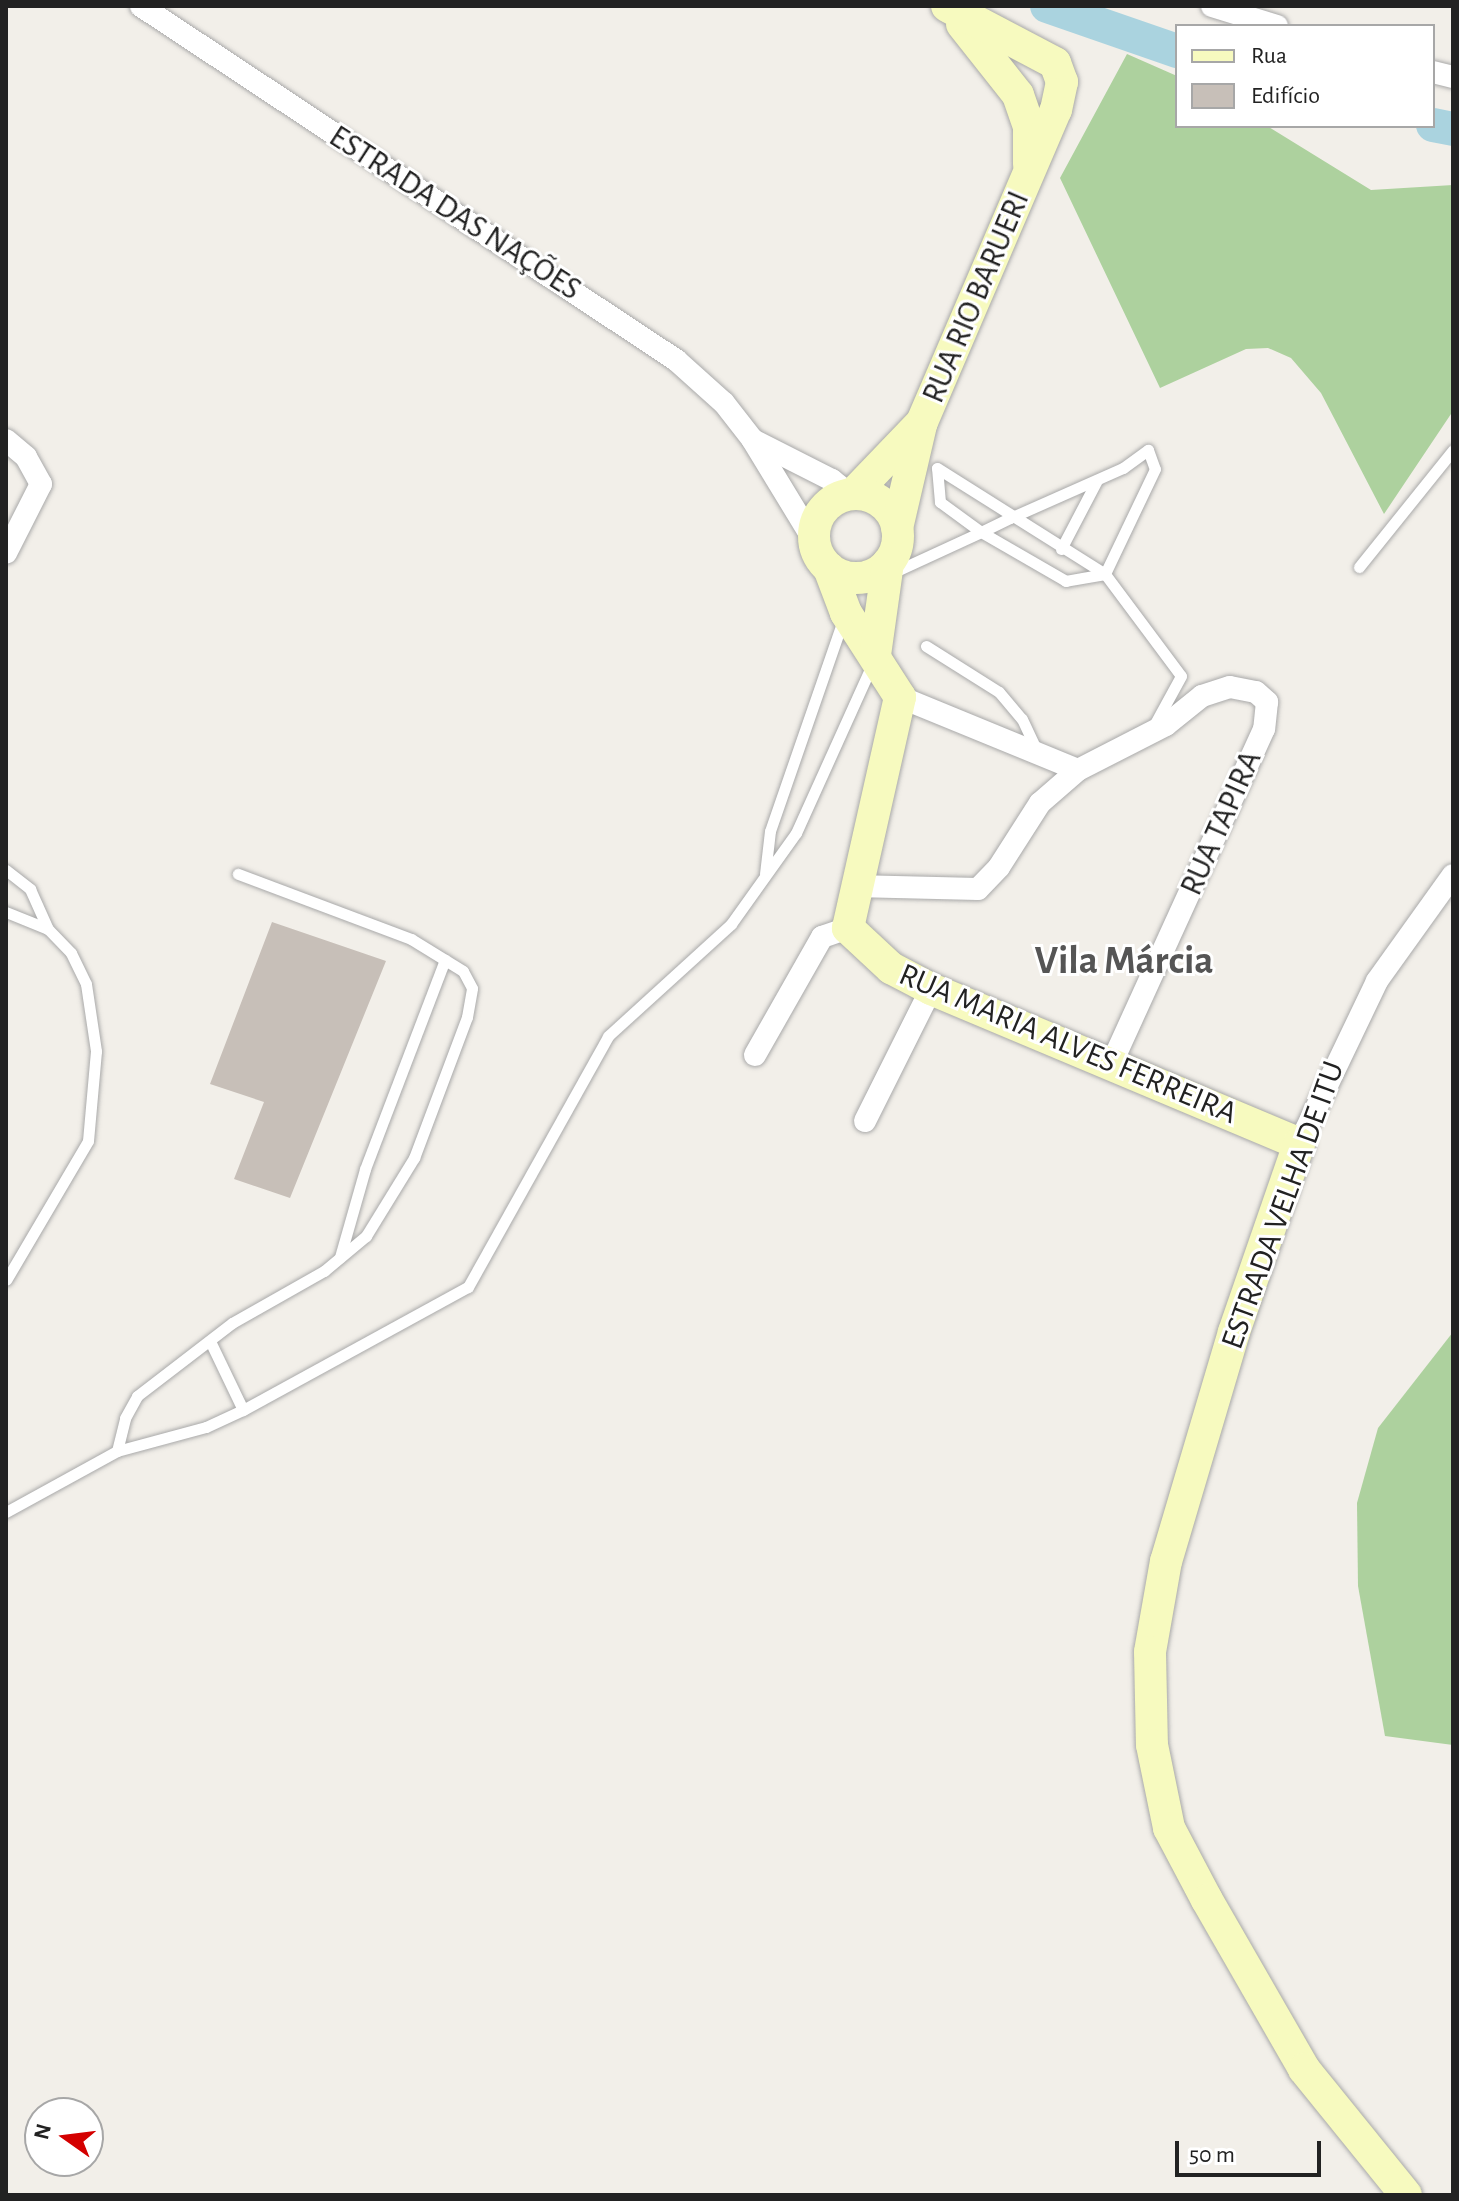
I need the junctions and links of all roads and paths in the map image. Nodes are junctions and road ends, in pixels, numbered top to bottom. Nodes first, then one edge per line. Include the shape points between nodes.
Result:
1 (141, 6) edge
2 (944, 6) edge
3 (1212, 6) edge
4 (1270, 24) edge
5 (1029, 171) junction
6 (922, 422) junction
7 (752, 439) junction
8 (6, 440) edge
9 (1453, 450) edge
10 (1097, 480) junction
11 (852, 494) junction
12 (1010, 518) junction
13 (897, 528) junction
14 (981, 532) junction
15 (811, 536) junction
16 (1061, 549) junction
17 (6, 553) edge
18 (1359, 567) dead end
19 (829, 568) junction
20 (888, 569) junction
21 (1105, 574) junction
22 (846, 613) junction
23 (926, 646) dead end
24 (875, 655) junction
25 (900, 697) junction
26 (1150, 733) junction
27 (1039, 757) junction
28 (1078, 770) junction
29 (6, 870) edge
30 (238, 874) dead end
31 (1453, 875) edge
32 (764, 878) junction
33 (854, 886) junction
34 (6, 912) edge
35 (848, 928) junction
36 (48, 929) junction
37 (445, 960) junction
38 (931, 989) junction
39 (755, 1055) dead end
40 (1112, 1063) junction
41 (865, 1121) dead end
42 (1299, 1144) junction
43 (339, 1258) junction
44 (6, 1280) edge
45 (210, 1341) junction
46 (243, 1410) junction
47 (117, 1451) junction
48 (6, 1512) edge
49 (1406, 2195) edge

1 - 7 street, ESTRADA DAS NAÇÕES via 676,360 724,403
2 - 5 street via 979,40 1018,95 1029,127
2 - 5 street, RUA RIO BARUERI via 1055,63 1062,82 1056,110
3 - 4 street
5 - 6 street, RUA RIO BARUERI
6 - 11 street, RUA RIO BARUERI
6 - 13 street, RUA RIO BARUERI
7 - 11 street, ESTRADA DAS NAÇÕES
7 - 15 street, ESTRADA DAS NAÇÕES
8 - 17 street via 26,457 41,484
9 - 18 lane
10 - 12 lane
10 - 16 lane
10 - 21 lane via 1148,450 1155,469
11 - 13 street via 877,499
11 - 15 street via 826,507
12 - 14 lane
12 - 14 lane via 937,468 940,502
12 - 16 lane
13 - 20 street
14 - 20 lane
14 - 21 lane via 1066,581
15 - 19 street
16 - 21 lane
19 - 20 street via 866,577
19 - 22 street
20 - 24 street
21 - 26 lane via 1181,676
22 - 24 street
22 - 32 lane via 770,831
23 - 27 lane via 999,692 1022,719
24 - 25 street
24 - 32 lane via 817,795
25 - 27 street
25 - 33 street
26 - 28 street
26 - 40 street, RUA TAPIRA via 1202,696 1230,687 1256,692 1267,702 1269,714
27 - 28 street
28 - 33 street via 1040,803 999,867 978,889
29 - 36 lane via 30,889
30 - 37 lane via 411,939
31 - 42 street, ESTRADA VELHA DE ITU via 1377,981
32 - 46 lane via 731,924 608,1036 468,1287
33 - 35 street
34 - 36 lane
35 - 38 street, RUA MARIA ALVES FERREIRA via 891,968
35 - 39 street via 822,937
36 - 44 lane via 71,953 92,1010 96,1051 88,1141
37 - 43 lane via 365,1169
37 - 43 lane via 463,971 472,988 467,1017 407,1170 366,1236
38 - 40 street, RUA MARIA ALVES FERREIRA
38 - 41 street
40 - 42 street, RUA MARIA ALVES FERREIRA
42 - 49 street, ESTRADA VELHA DE ITU via 1234,1332 1166,1561 1147,1697 1169,1828 1304,2069
43 - 45 lane
45 - 46 lane
45 - 47 lane via 137,1396
46 - 47 lane via 206,1427
47 - 48 lane

